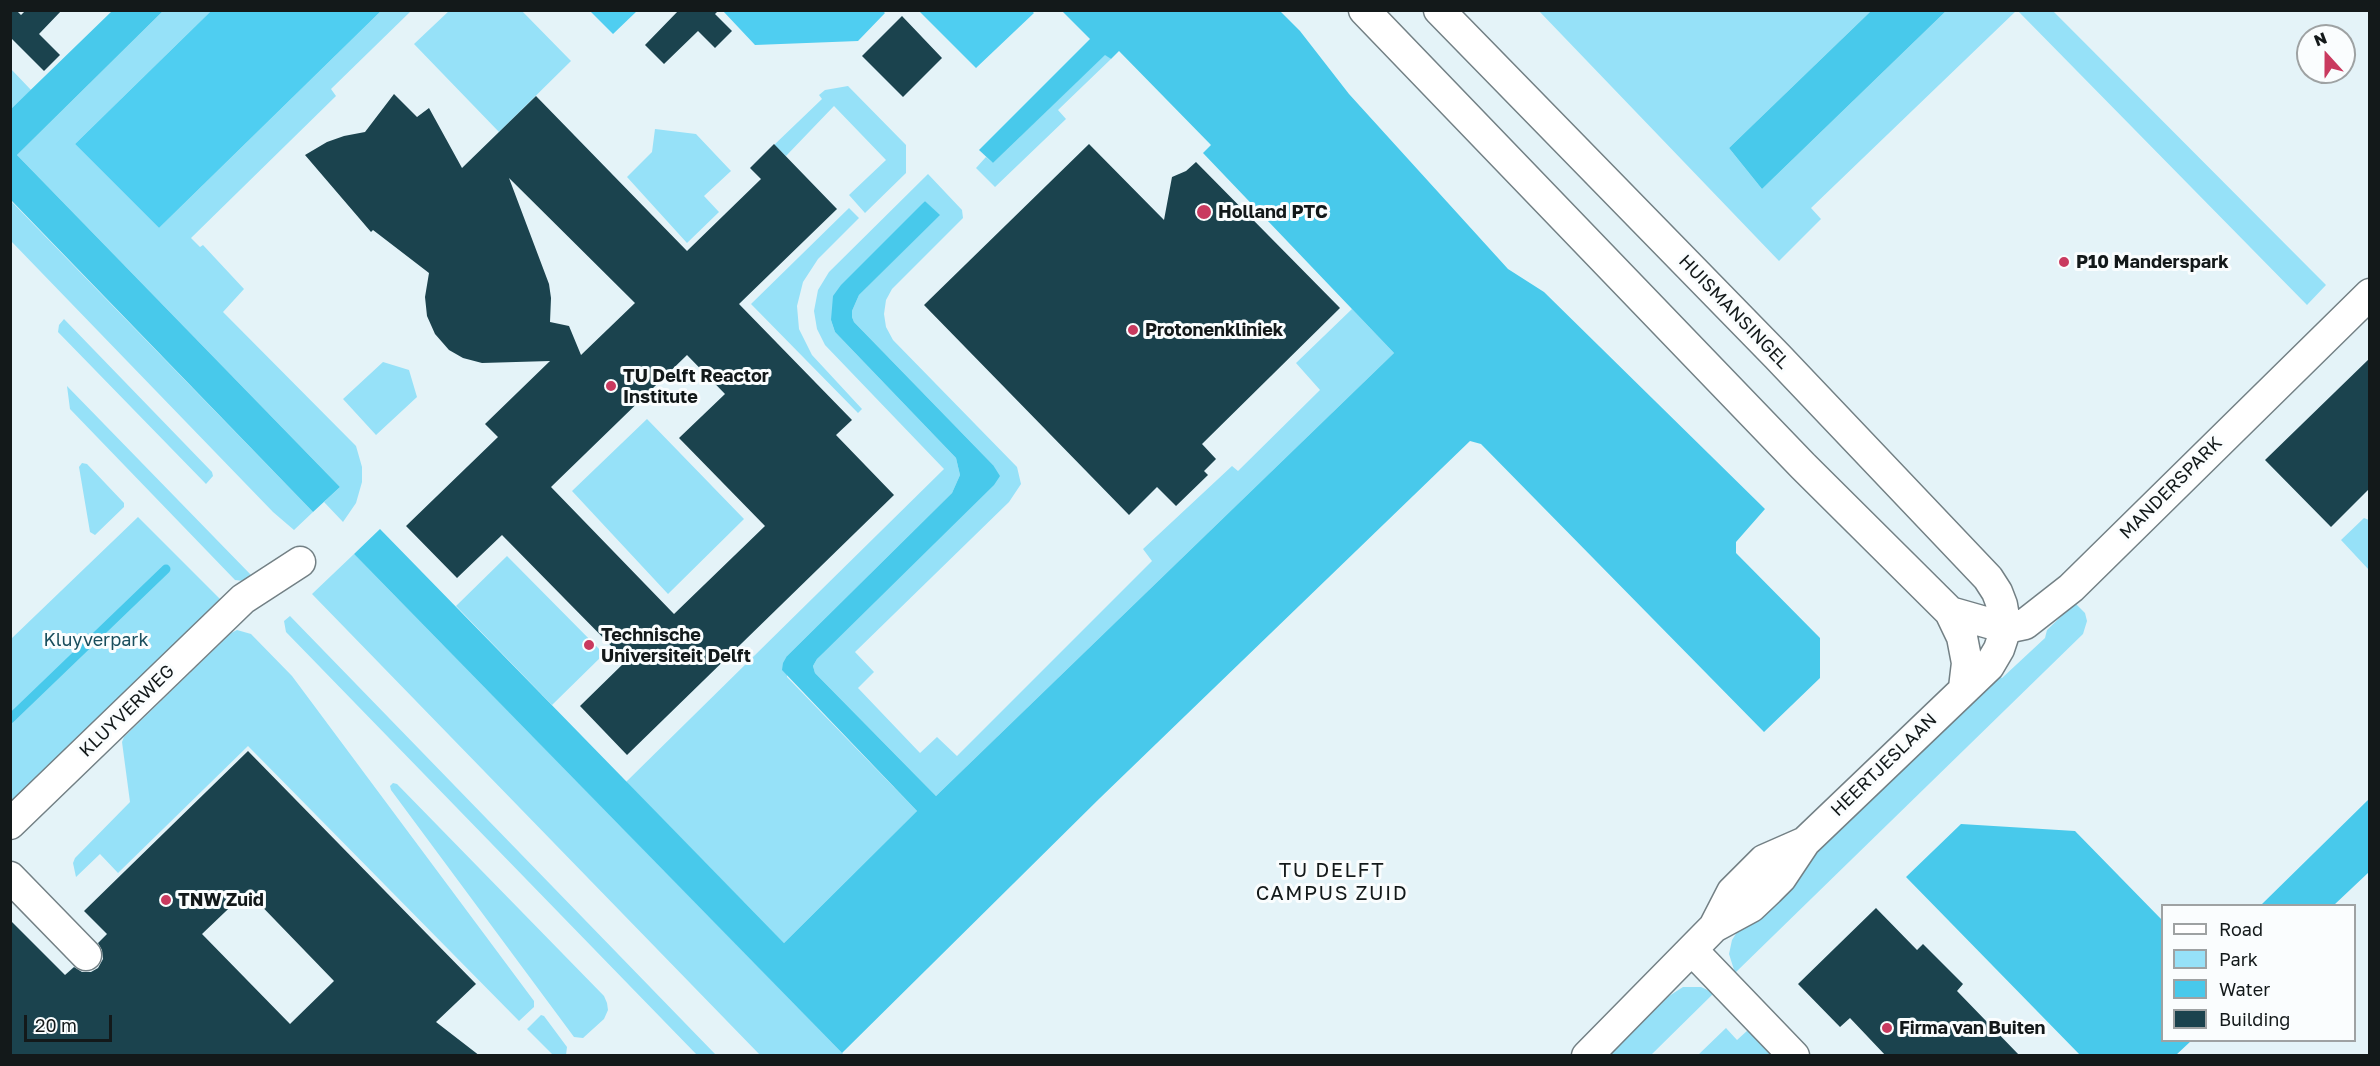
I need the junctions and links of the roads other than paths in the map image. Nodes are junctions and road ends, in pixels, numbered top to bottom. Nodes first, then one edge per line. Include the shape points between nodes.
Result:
1 (1364, 10) edge
2 (1439, 10) edge
3 (2370, 294) edge
4 (300, 562) dead end
5 (1950, 612) junction
6 (2006, 628) junction
7 (1964, 688) junction
8 (10, 824) edge
9 (10, 877) edge
10 (1693, 951) junction
11 (86, 955) dead end
12 (1587, 1056) edge
13 (1794, 1056) edge

1 - 5 street via 1787,449
2 - 6 street, HUISMANSINGEL via 1701,276 1988,578 2002,605
3 - 6 street, MANDERSPARK via 2071,588 2025,624
4 - 8 street, KLUYVERWEG via 243,599
5 - 6 street
5 - 7 street via 1962,637 1967,663
6 - 7 street, HEERTJESLAAN via 1989,666
7 - 10 street, HEERTJESLAAN via 1805,842 1781,878 1751,907 1714,927
9 - 11 street
10 - 12 street, HEERTJESLAAN
10 - 13 street

